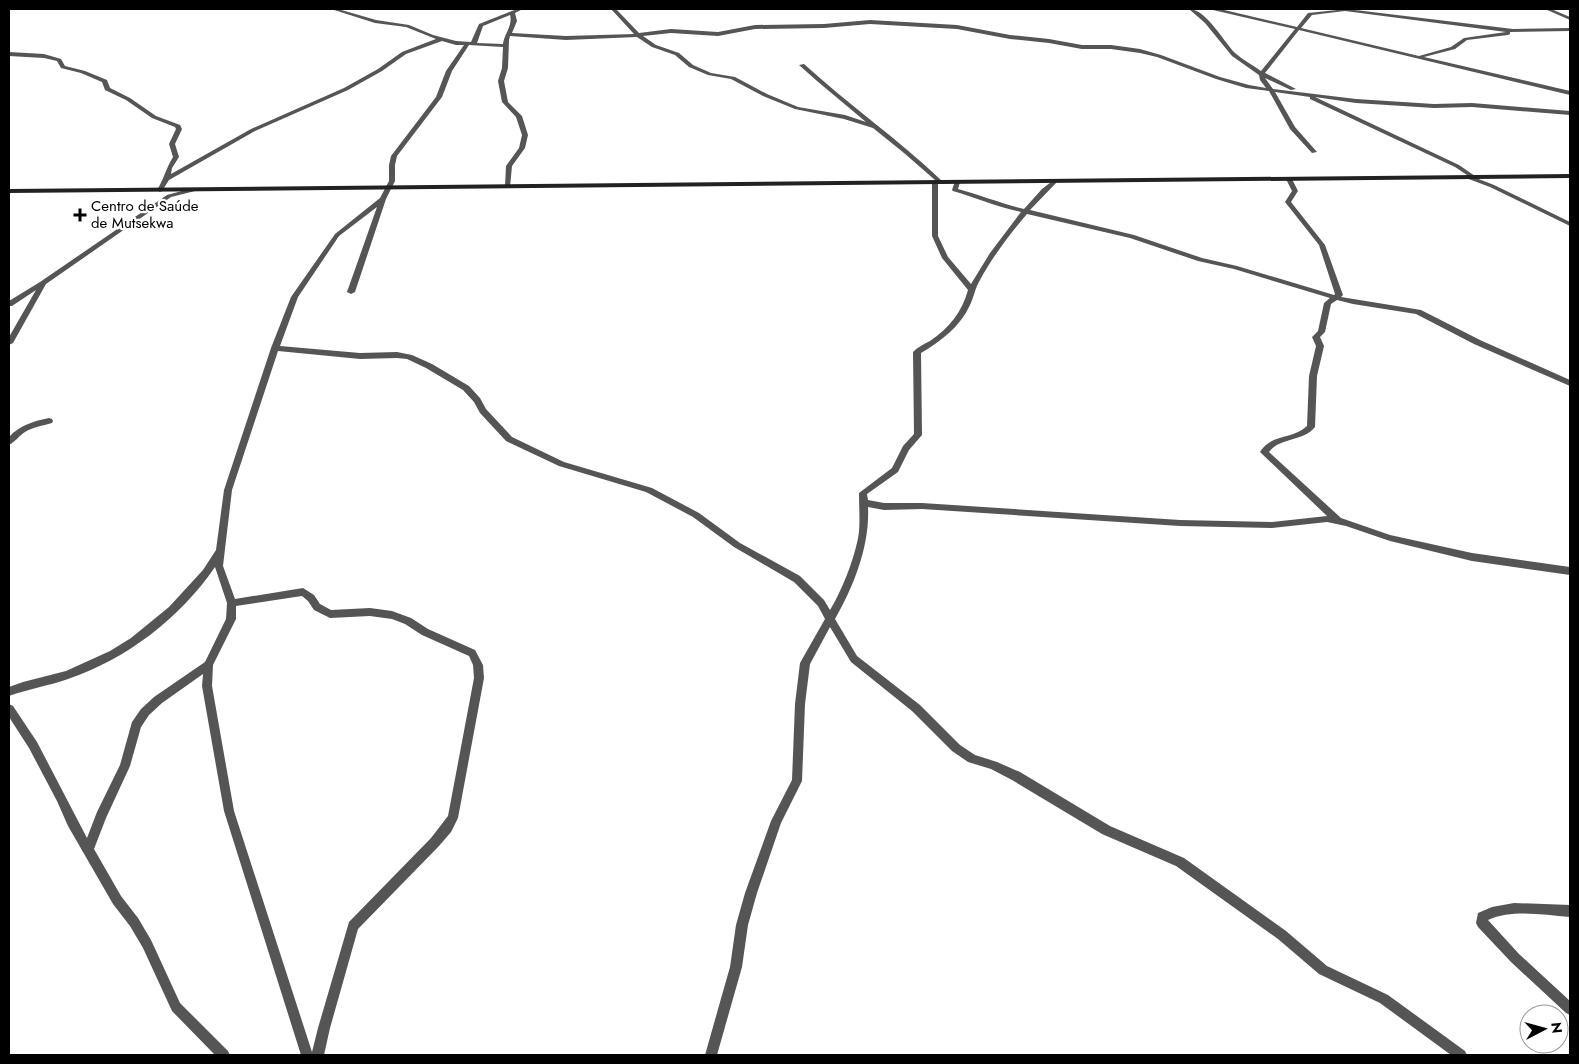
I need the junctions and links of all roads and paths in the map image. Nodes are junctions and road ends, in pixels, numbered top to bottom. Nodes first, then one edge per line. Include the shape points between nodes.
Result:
1 (333, 9) edge
2 (520, 9) edge
3 (613, 9) edge
4 (1191, 9) edge
5 (1215, 9) edge
6 (1315, 9) edge
7 (1547, 9) edge
8 (512, 13) junction
9 (1310, 14) junction
10 (1570, 19) edge
11 (1298, 28) junction
12 (1570, 29) edge
13 (1513, 31) junction
14 (509, 34) junction
15 (638, 35) junction
16 (441, 39) junction
17 (470, 45) junction
18 (506, 46) junction
19 (9, 54) edge
20 (1420, 56) junction
21 (802, 65) dead end
22 (1262, 74) junction
23 (1270, 89) junction
24 (1570, 93) edge
25 (1304, 94) junction
26 (1570, 113) edge
27 (874, 126) junction
28 (1314, 152) dead end
29 (1570, 176) edge
30 (1470, 177) junction
31 (1501, 177) junction
32 (167, 179) junction
33 (1289, 179) junction
34 (1055, 181) junction
35 (937, 182) junction
36 (957, 182) junction
37 (390, 184) junction
38 (508, 186) junction
39 (1492, 186) junction
40 (9, 191) edge
41 (165, 192) junction
42 (383, 200) junction
43 (1027, 211) junction
44 (1570, 224) edge
45 (43, 283) junction
46 (972, 290) junction
47 (351, 292) dead end
48 (1335, 297) junction
49 (9, 304) edge
50 (9, 343) edge
51 (275, 348) junction
52 (1570, 383) edge
53 (48, 421) dead end
54 (9, 442) edge
55 (862, 502) junction
56 (1337, 520) junction
57 (220, 552) junction
58 (1570, 571) edge
59 (232, 603) junction
60 (831, 618) junction
61 (208, 665) junction
62 (9, 692) edge
63 (9, 709) edge
64 (88, 849) junction
65 (1570, 911) edge
66 (1570, 1009) edge
67 (224, 1055) edge
68 (307, 1055) edge
69 (318, 1055) edge
70 (711, 1055) edge
71 (1461, 1055) edge

1 - 16 street via 407,26
2 - 8 street
3 - 15 street
4 - 22 street via 1207,22 1234,54
5 - 11 street
6 - 9 street
7 - 10 street
8 - 14 street via 514,21
8 - 17 street via 481,25
9 - 11 street
9 - 13 street via 1345,10
11 - 20 street
11 - 22 street
12 - 13 street
13 - 20 street via 1466,38 1453,48
14 - 15 street via 566,38
14 - 18 street
15 - 23 street via 679,31 718,34 755,26 870,22 957,26 1082,48 1140,51 1179,62 1234,84
15 - 27 street via 654,46 677,54 691,66 733,78 769,97 798,108
16 - 17 street
16 - 32 street via 404,53 346,89 253,130
17 - 18 street
17 - 37 street via 449,71 439,97 394,156
18 - 38 street via 501,81 504,97 508,107 519,116 525,135 522,148 509,166
19 - 32 street via 50,56 59,60 63,67 105,81 107,89 153,116 178,126 180,129 172,144 176,156
20 - 24 street
21 - 27 street
22 - 23 street
22 - 25 street
23 - 25 street
23 - 28 street via 1292,128
25 - 26 street via 1356,101 1472,105
25 - 30 street via 1457,166
27 - 35 street via 917,160
29 - 31 street
30 - 31 street
30 - 33 street
30 - 39 street
31 - 39 street
32 - 41 street
33 - 34 street
33 - 48 street via 1296,191 1288,202 1322,246 1339,294
34 - 36 street
34 - 43 street
35 - 36 street
35 - 38 street
35 - 46 street via 935,236 945,258
36 - 43 street via 955,190
37 - 38 street via 403,187
37 - 41 street
37 - 42 street
39 - 44 street
40 - 41 street
41 - 45 street
42 - 47 street
42 - 51 street via 337,235 295,297
43 - 46 street via 996,249
43 - 48 street via 1132,236 1200,260 1235,267
45 - 49 street
45 - 50 street
46 - 55 street via 968,303 948,331 917,352 918,436 906,448 895,470 865,490
48 - 52 street via 1418,312
48 - 56 street via 1328,303 1316,338 1320,346 1313,376 1311,427 1300,435 1272,444 1264,452
51 - 57 street via 228,490
51 - 60 street via 363,356 397,355 429,366 466,388 509,439 562,464 649,490 696,515 737,545 796,579 821,603
53 - 54 street via 29,425
55 - 56 street via 886,507 922,506 1180,523 1272,524
55 - 60 street via 861,542 849,580
56 - 58 street via 1433,549
57 - 59 street via 221,576
57 - 62 street via 179,605 122,651 66,676
59 - 61 street via 230,619
59 - 69 street via 303,592 317,607 330,614 370,612 408,621 472,653 478,664 479,678 453,818 435,842 353,926
60 - 70 street via 805,663 796,781 776,821 751,893 736,967
60 - 71 street via 854,659 916,708 944,737 972,759 1016,776 1106,830 1180,862 1282,935 1323,970 1384,999
61 - 64 street via 158,700 136,725 126,766
61 - 68 street via 207,686 229,811
63 - 64 street via 33,745
64 - 67 street via 147,944 176,1007
65 - 66 street via 1508,909 1482,917 1489,933

